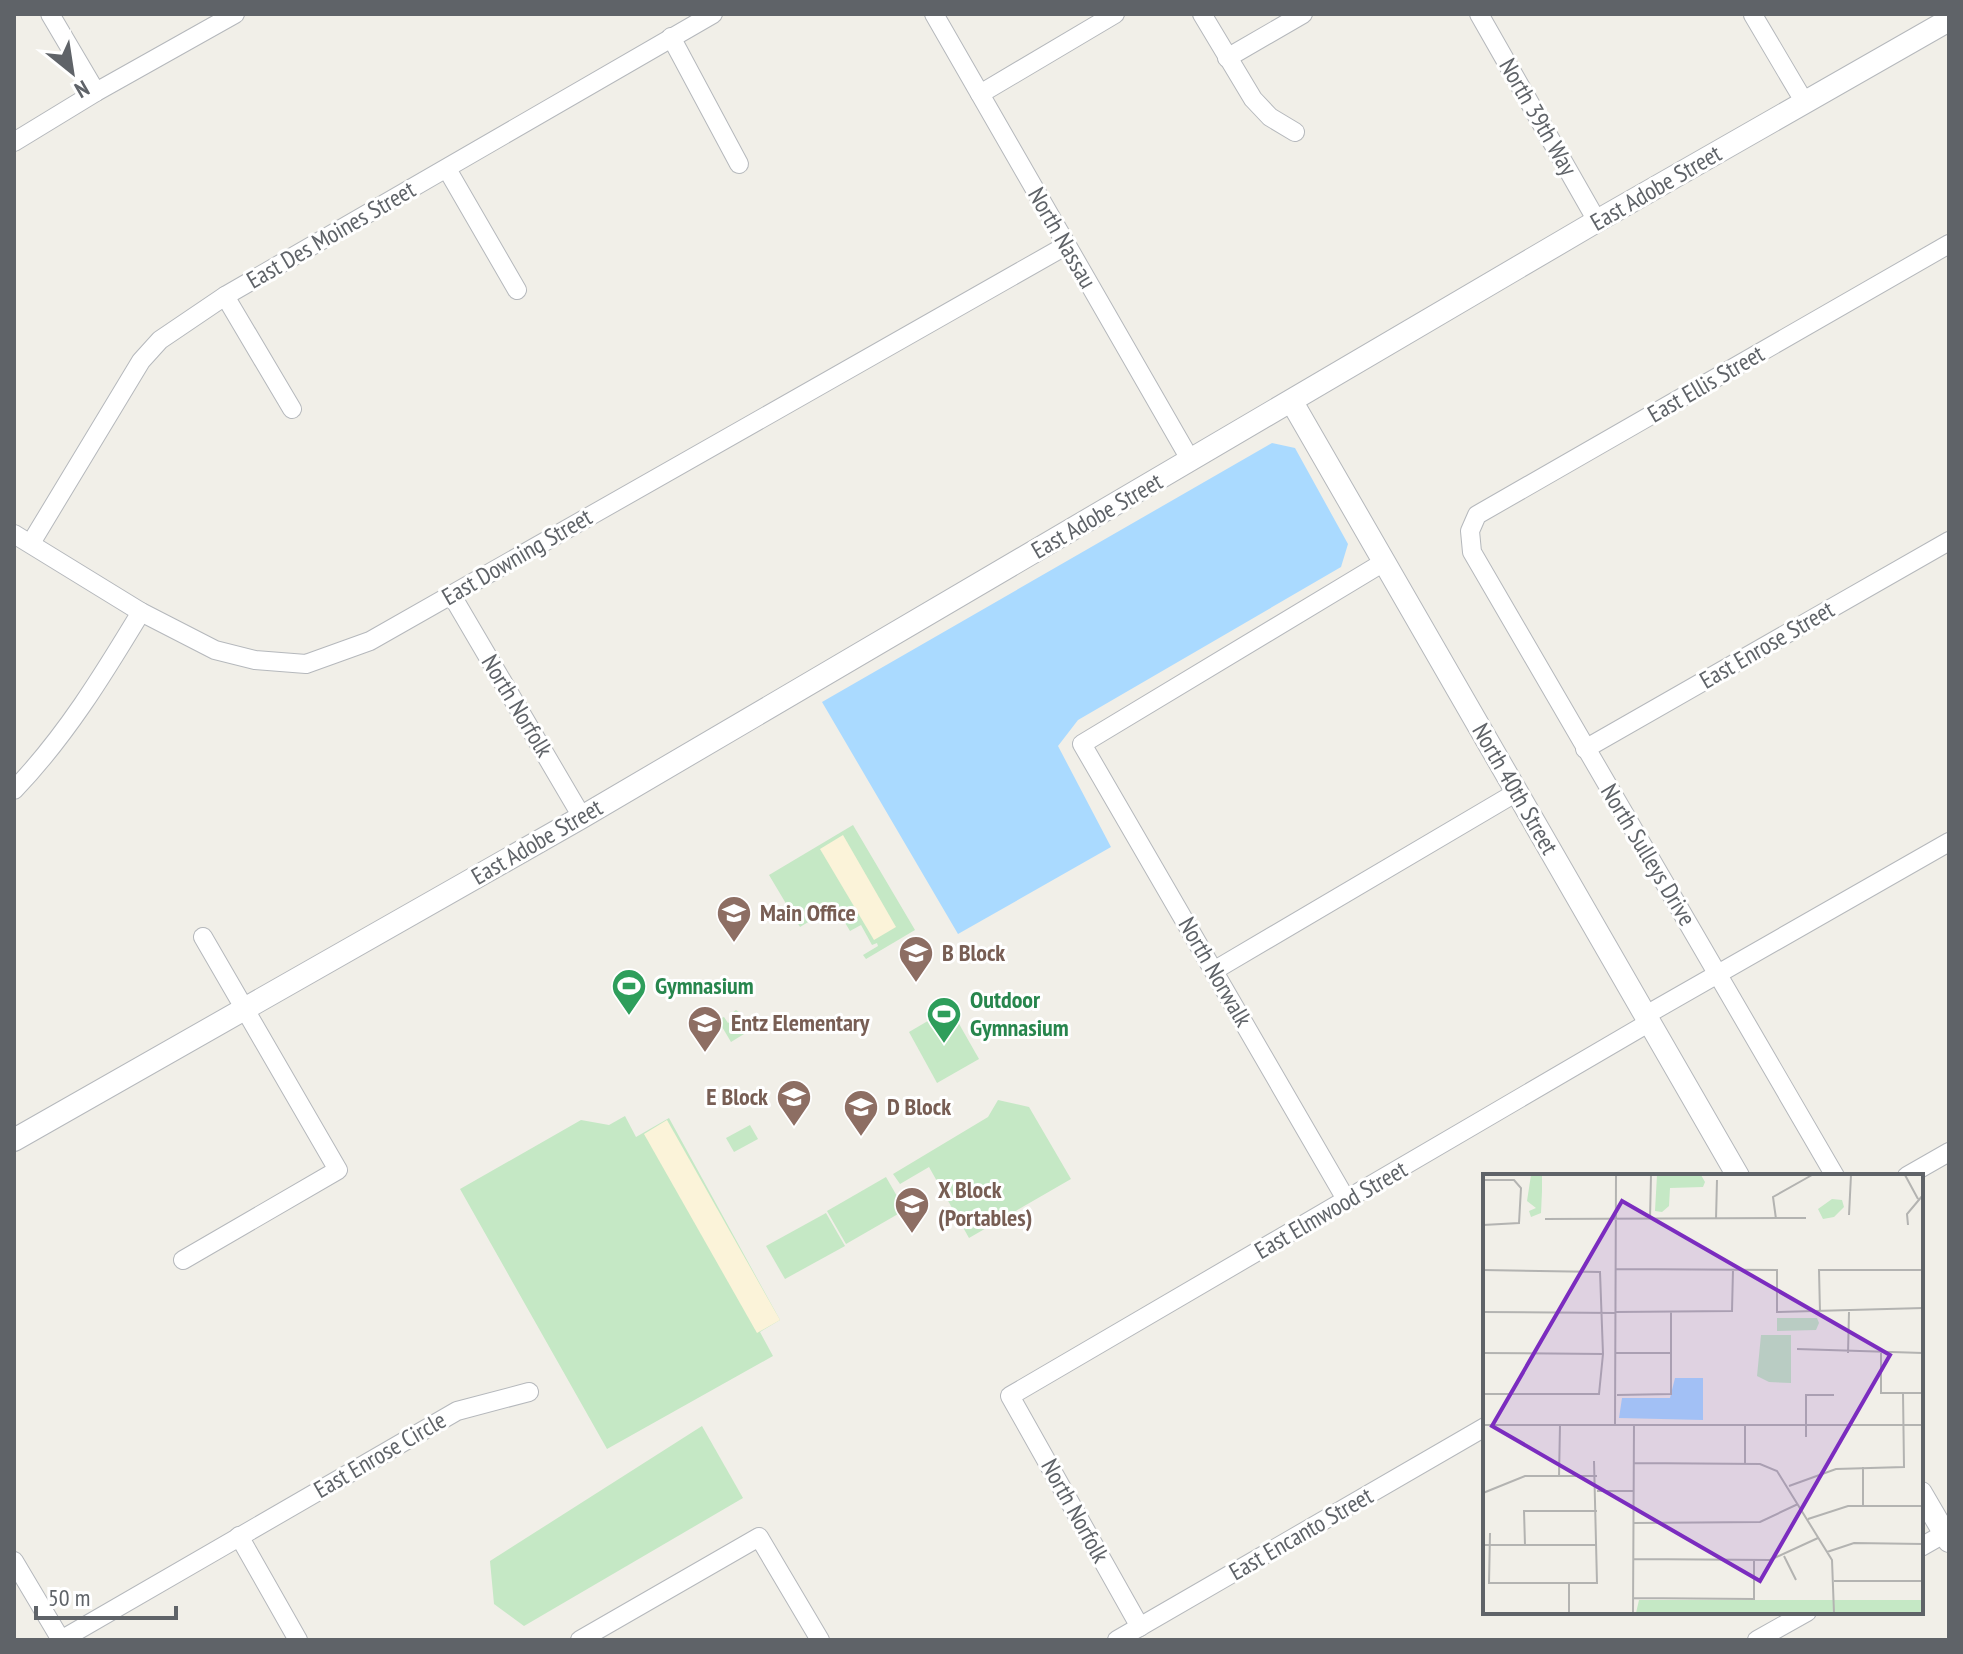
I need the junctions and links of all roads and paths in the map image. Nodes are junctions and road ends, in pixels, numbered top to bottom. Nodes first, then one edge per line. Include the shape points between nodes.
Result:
1 (50, 14) edge
2 (235, 14) edge
3 (713, 14) edge
4 (934, 14) edge
5 (1115, 14) edge
6 (1202, 14) edge
7 (1303, 14) edge
8 (1479, 14) edge
9 (1753, 15) edge
10 (1949, 20) edge
11 (671, 37) junction
12 (1227, 58) junction
13 (96, 92) junction
14 (980, 94) junction
15 (1805, 103) junction
16 (1295, 132) dead end
17 (14, 142) edge
18 (739, 164) dead end
19 (447, 169) junction
20 (1597, 221) junction
21 (1949, 244) edge
22 (1067, 245) junction
23 (517, 290) dead end
24 (225, 296) junction
25 (1292, 402) junction
26 (292, 409) dead end
27 (1191, 461) junction
28 (1470, 531) joint
29 (23, 539) edge
30 (1949, 541) edge
31 (1384, 562) junction
32 (451, 594) junction
33 (141, 612) junction
34 (1585, 749) junction
35 (14, 790) edge
36 (1517, 792) junction
37 (582, 817) junction
38 (1949, 842) edge
39 (203, 937) dead end
40 (1215, 970) junction
41 (1719, 974) junction
42 (243, 1008) junction
43 (1648, 1019) junction
44 (14, 1140) edge
45 (1949, 1152) edge
46 (1737, 1174) edge
47 (1834, 1174) edge
48 (1910, 1174) edge
49 (1347, 1201) junction
50 (183, 1260) dead end
51 (529, 1392) dead end
52 (1010, 1396) joint
53 (1483, 1428) edge
54 (1923, 1496) edge
55 (1947, 1535) edge
56 (239, 1536) junction
57 (1923, 1546) edge
58 (14, 1561) edge
59 (1803, 1614) edge
60 (1140, 1627) junction
61 (61, 1640) edge
62 (298, 1640) edge
63 (580, 1640) edge
64 (820, 1640) edge
65 (1117, 1640) edge
66 (1757, 1640) edge

1 - 13 street
2 - 13 street
3 - 11 street, East Des Moines Street
4 - 14 street, North Nassau
5 - 14 street
6 - 12 street
7 - 12 street
8 - 20 street, North 39th Way
9 - 15 street
10 - 15 street, East Adobe Street
11 - 18 street
11 - 19 street, East Des Moines Street
12 - 16 street via 1253,99
13 - 17 street
14 - 22 street, North Nassau
15 - 20 street, East Adobe Street
19 - 23 street
19 - 24 street, East Des Moines Street
20 - 25 street, East Adobe Street
21 - 28 street, East Ellis Street via 1477,515
22 - 27 street, North Nassau
22 - 32 street, East Downing Street
24 - 26 street
24 - 29 street, East Des Moines Street via 160,340 141,361
25 - 27 street, East Adobe Street
25 - 31 street, North 40th Street
27 - 37 street, East Adobe Street
28 - 34 street, North Sulleys Drive via 1472,552
29 - 33 street, East Downing Street
30 - 34 street, East Enrose Street
31 - 36 street, North 40th Street
31 - 40 street, North Norwalk via 1082,744
32 - 33 street, East Downing Street via 370,641 306,664 215,650
32 - 37 street, North Norfolk
33 - 35 street via 56,744
34 - 41 street, North Sulleys Drive
36 - 40 street
36 - 43 street, North 40th Street
37 - 42 street, East Adobe Street
38 - 41 street, East Elmwood Street
39 - 42 street
40 - 49 street, North Norwalk
41 - 43 street, East Elmwood Street
41 - 47 street, North Sulleys Drive
42 - 44 street, East Adobe Street
42 - 50 street via 338,1170
43 - 46 street, North 40th Street
43 - 49 street, East Elmwood Street
45 - 48 street
49 - 52 street, East Elmwood Street
51 - 56 street, East Enrose Circle via 457,1411
52 - 60 street, North Norfolk
53 - 60 street, East Encanto Street
54 - 55 street
55 - 57 street
56 - 61 street
56 - 62 street
58 - 61 street
59 - 66 street
60 - 65 street, East Encanto Street
63 - 64 street via 759,1537

